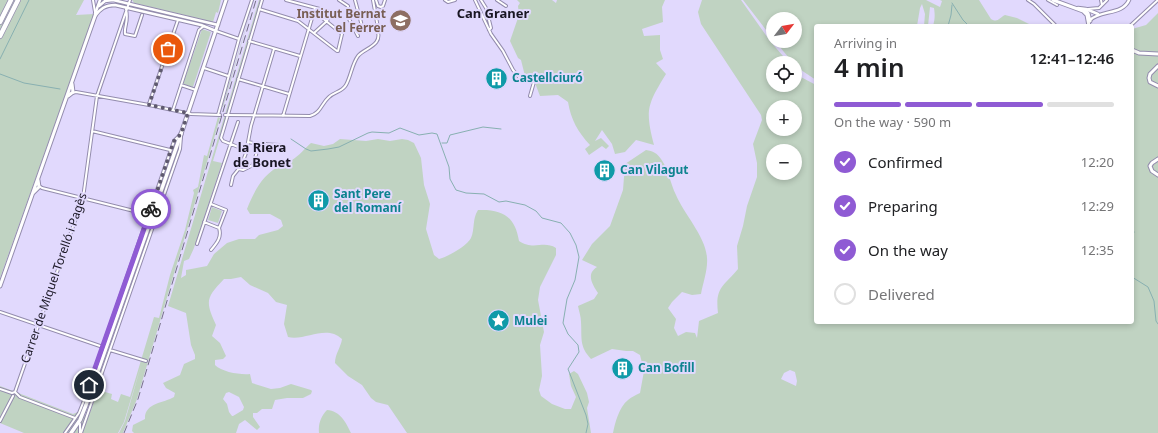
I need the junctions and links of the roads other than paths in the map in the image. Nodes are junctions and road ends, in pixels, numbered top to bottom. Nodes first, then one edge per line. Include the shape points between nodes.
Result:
1 (11, 0) edge
2 (18, 0) edge
3 (93, 0) edge
4 (100, 0) edge
5 (108, 0) edge
6 (130, 0) edge
7 (226, 0) edge
8 (252, 0) edge
9 (262, 0) edge
10 (286, 0) edge
11 (339, 0) edge
12 (355, 0) edge
13 (374, 0) edge
14 (385, 0) edge
15 (445, 0) edge
16 (455, 0) edge
17 (475, 0) edge
18 (481, 0) edge
19 (497, 0) edge
20 (1028, 0) edge
21 (1048, 0) edge
22 (1053, 0) edge
23 (1101, 0) edge
24 (1107, 0) edge
25 (1129, 0) edge
26 (1158, 0) edge
27 (129, 4) junction
28 (1057, 4) dead end
29 (115, 5) junction
30 (1102, 5) junction
31 (98, 6) junction
32 (506, 6) dead end
33 (1070, 6) junction
34 (126, 8) junction
35 (315, 8) junction
36 (1078, 8) junction
37 (259, 9) junction
38 (1085, 10) junction
39 (314, 12) junction
40 (1093, 13) junction
41 (95, 15) junction
42 (142, 15) dead end
43 (1089, 15) junction
44 (1097, 15) junction
45 (178, 18) junction
46 (327, 21) junction
47 (1089, 21) junction
48 (0, 22) edge
49 (1054, 24) edge
50 (1132, 24) edge
51 (218, 25) junction
52 (204, 26) junction
53 (309, 28) junction
54 (377, 29) junction
55 (489, 30) junction
56 (216, 31) junction
57 (314, 33) junction
58 (0, 36) edge
59 (358, 36) dead end
60 (239, 39) junction
61 (249, 41) junction
62 (274, 49) junction
63 (1134, 51) edge
64 (1158, 54) edge
65 (300, 56) junction
66 (1158, 66) edge
67 (204, 68) junction
68 (228, 76) junction
69 (238, 79) junction
70 (181, 85) junction
71 (263, 86) junction
72 (1158, 86) edge
73 (196, 90) junction
74 (71, 92) junction
75 (289, 94) junction
76 (97, 96) junction
77 (530, 96) dead end
78 (149, 105) junction
79 (173, 110) junction
80 (188, 113) junction
81 (226, 115) junction
82 (254, 115) junction
83 (283, 116) junction
84 (238, 122) dead end
85 (92, 131) junction
86 (181, 134) junction
87 (248, 142) junction
88 (230, 144) junction
89 (266, 144) junction
90 (279, 144) dead end
91 (174, 146) junction
92 (171, 150) junction
93 (246, 150) junction
94 (178, 153) junction
95 (1158, 159) edge
96 (239, 169) junction
97 (1158, 175) edge
98 (232, 185) dead end
99 (38, 187) junction
100 (84, 198) junction
101 (210, 204) junction
102 (150, 216) junction
103 (204, 222) junction
104 (219, 228) junction
105 (197, 244) dead end
106 (211, 250) dead end
107 (0, 286) edge
108 (0, 312) edge
109 (38, 325) junction
110 (102, 347) junction
111 (110, 350) junction
112 (146, 361) dead end
113 (93, 385) junction
114 (0, 389) edge
115 (14, 394) junction
116 (85, 398) junction
117 (75, 418) junction
118 (0, 421) edge
119 (78, 422) junction
120 (65, 433) edge
121 (71, 433) edge
122 (80, 433) edge

1 - 48 highway
2 - 58 highway
3 - 41 street
4 - 31 street
5 - 27 street
5 - 29 street
5 - 31 street
6 - 27 street, Carrer de Miquel Torelló i Pagès
7 - 51 main road
8 - 60 street
9 - 37 street
10 - 35 street
11 - 59 street via 348,6 349,19
12 - 54 street via 364,29
13 - 14 street via 381,7
13 - 54 street
15 - 16 street
17 - 55 street
18 - 55 street via 486,8 491,28
19 - 32 street
20 - 49 street
21 - 28 street
22 - 33 main road
23 - 30 street
24 - 30 street
25 - 44 street via 1127,4 1114,11
26 - 50 street
27 - 34 street, Carrer de Miquel Torelló i Pagès
27 - 45 street
29 - 34 street
29 - 41 street via 107,5
30 - 38 street via 1095,10
31 - 41 street
33 - 36 main road
33 - 38 main road
34 - 42 street via 128,19 125,34 135,36
34 - 45 street
34 - 76 street, Carrer de Miquel Torelló i Pagès
35 - 39 street
35 - 46 street via 331,12
36 - 38 street
36 - 43 main road via 1085,10
37 - 53 street via 298,21
37 - 61 street
38 - 40 street
38 - 43 street
38 - 47 main road
39 - 46 street
39 - 53 street
40 - 43 street
40 - 44 street
41 - 74 main road
43 - 44 street
43 - 47 main road
44 - 47 street
45 - 51 street
45 - 52 street
45 - 78 street
46 - 57 street
46 - 57 street via 342,34 339,49 336,51
51 - 56 main road
52 - 56 street
52 - 70 street via 199,30
53 - 57 street
53 - 65 street
54 - 83 street via 375,44 357,58 345,87 328,97 317,113 310,116
55 - 77 street via 516,74 520,78 534,82
56 - 60 street
56 - 67 main road
60 - 68 street
61 - 62 street
61 - 69 street
62 - 65 street
62 - 71 street
63 - 64 main road
65 - 75 street
66 - 72 main road via 1149,78 1150,82
67 - 68 street
67 - 73 main road
68 - 80 street via 219,115
69 - 71 street
69 - 81 street
70 - 73 street
70 - 79 street
71 - 75 street
71 - 82 street
73 - 80 main road
74 - 76 street
74 - 99 main road via 38,178
75 - 83 street
76 - 78 street
76 - 85 street, Carrer de Miquel Torelló i Pagès
78 - 79 street
79 - 80 street
80 - 86 main road
81 - 82 street
81 - 88 street via 221,140
82 - 83 street
82 - 87 street
84 - 88 street
85 - 92 street
85 - 100 street, Carrer de Miquel Torelló i Pagès
86 - 91 main road
86 - 94 street
87 - 89 street
87 - 93 street
88 - 93 street
88 - 101 street
89 - 90 street
89 - 96 street via 258,148 253,165 243,170
91 - 92 street
91 - 94 street via 179,148
91 - 102 main road
92 - 102 street
93 - 96 street
94 - 111 street
95 - 97 main road via 1150,166
96 - 98 street via 233,176
99 - 100 street
99 - 107 main road via 33,193
100 - 102 street
100 - 109 street, Carrer de Miquel Torelló i Pagès
101 - 103 street
101 - 104 street via 226,210
102 - 110 street
102 - 113 main road
103 - 104 street
103 - 105 street
104 - 106 street via 220,236
108 - 109 street
109 - 110 street
109 - 115 street, Carrer de Miquel Torelló i Pagès
110 - 116 street
111 - 112 street
111 - 122 street
113 - 116 street
113 - 119 main road
114 - 115 street
115 - 117 street
115 - 118 street, Carrer de Miquel Torelló i Pagès
116 - 117 street
117 - 119 street
117 - 120 street
119 - 121 main road
119 - 122 street

